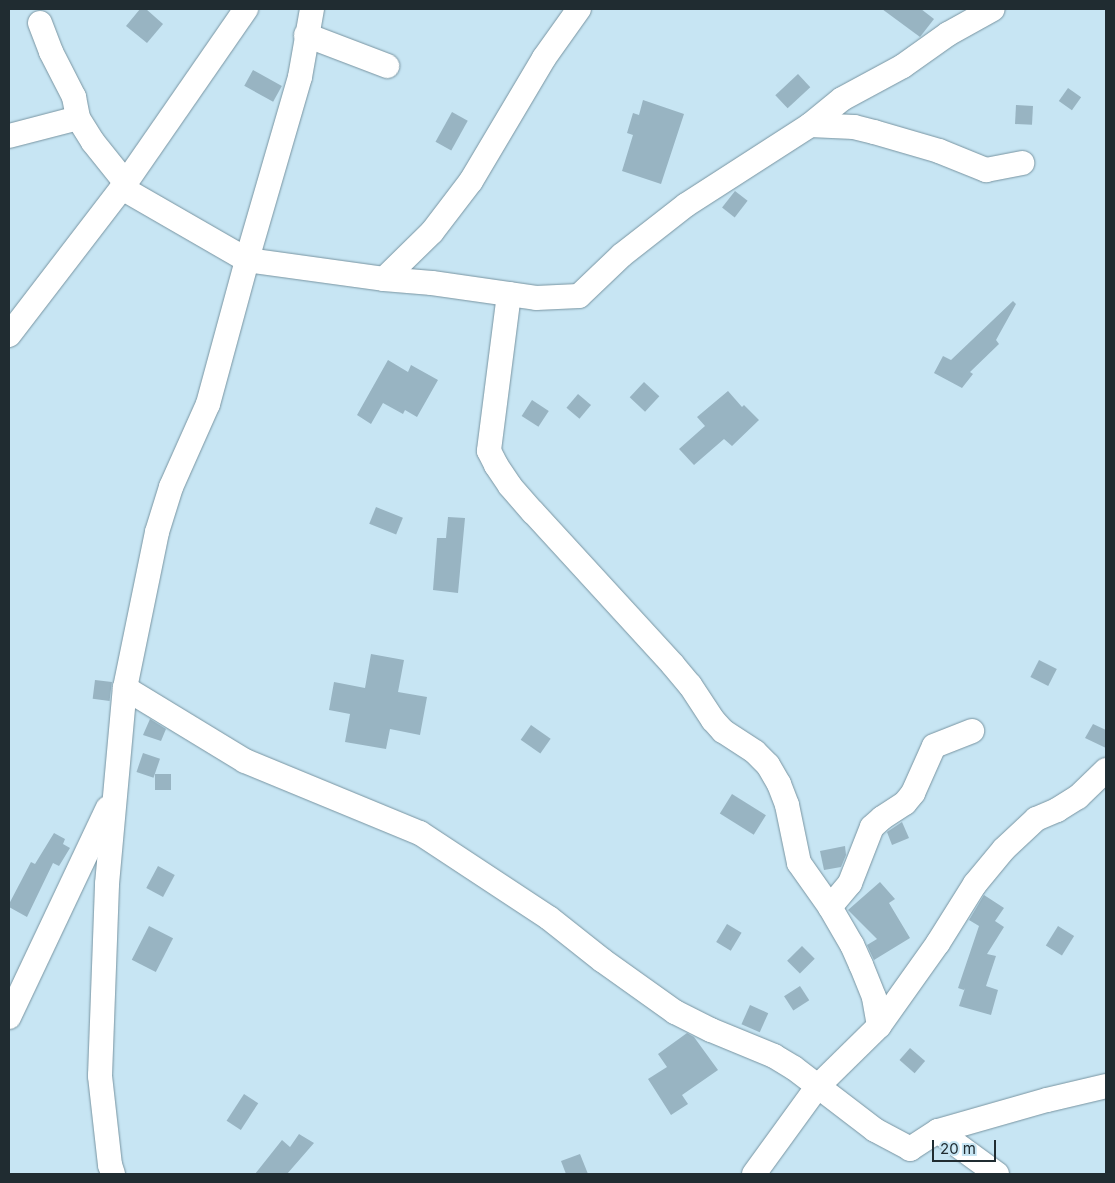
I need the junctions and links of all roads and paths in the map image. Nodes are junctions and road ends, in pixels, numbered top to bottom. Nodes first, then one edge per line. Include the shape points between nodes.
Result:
1 (246, 9) edge
2 (312, 9) edge
3 (580, 9) edge
4 (993, 9) edge
5 (40, 24) dead end
6 (306, 35) junction
7 (387, 66) dead end
8 (78, 118) junction
9 (810, 125) junction
10 (9, 136) edge
11 (1022, 163) dead end
12 (124, 185) junction
13 (247, 260) junction
14 (384, 279) junction
15 (509, 294) junction
16 (9, 335) edge
17 (125, 688) junction
18 (972, 731) dead end
19 (1106, 770) edge
20 (114, 795) junction
21 (830, 907) junction
22 (9, 1017) edge
23 (879, 1026) junction
24 (818, 1086) junction
25 (1106, 1086) edge
26 (938, 1131) junction
27 (113, 1174) edge
28 (754, 1174) edge
29 (997, 1174) edge

1 - 12 street
2 - 6 street
3 - 14 street via 544,58 471,181 432,232
4 - 9 street via 948,34 903,66 842,99
5 - 8 street via 74,97
6 - 7 street
6 - 13 street via 300,77
8 - 10 street
8 - 12 street
9 - 11 street via 846,126 874,132 939,151 986,170
9 - 15 street via 686,205 622,255 580,296 536,298
12 - 13 street
12 - 16 street
13 - 14 street
13 - 17 street via 208,404 171,487 157,532
14 - 15 street via 432,282
15 - 21 street via 489,451 496,465 532,512 673,665 713,720 768,765 788,805 799,863
17 - 20 street
17 - 24 street via 245,761 420,833 549,918 675,1012 774,1056
18 - 21 street via 934,746 906,803 872,827 850,883
19 - 23 street via 1058,810 1036,819 1004,849 975,884
20 - 22 street
20 - 27 street via 107,884 100,1076
21 - 23 street via 861,965 874,997
23 - 24 street
24 - 26 street via 875,1130 910,1149
24 - 28 street
25 - 26 street
26 - 29 street

